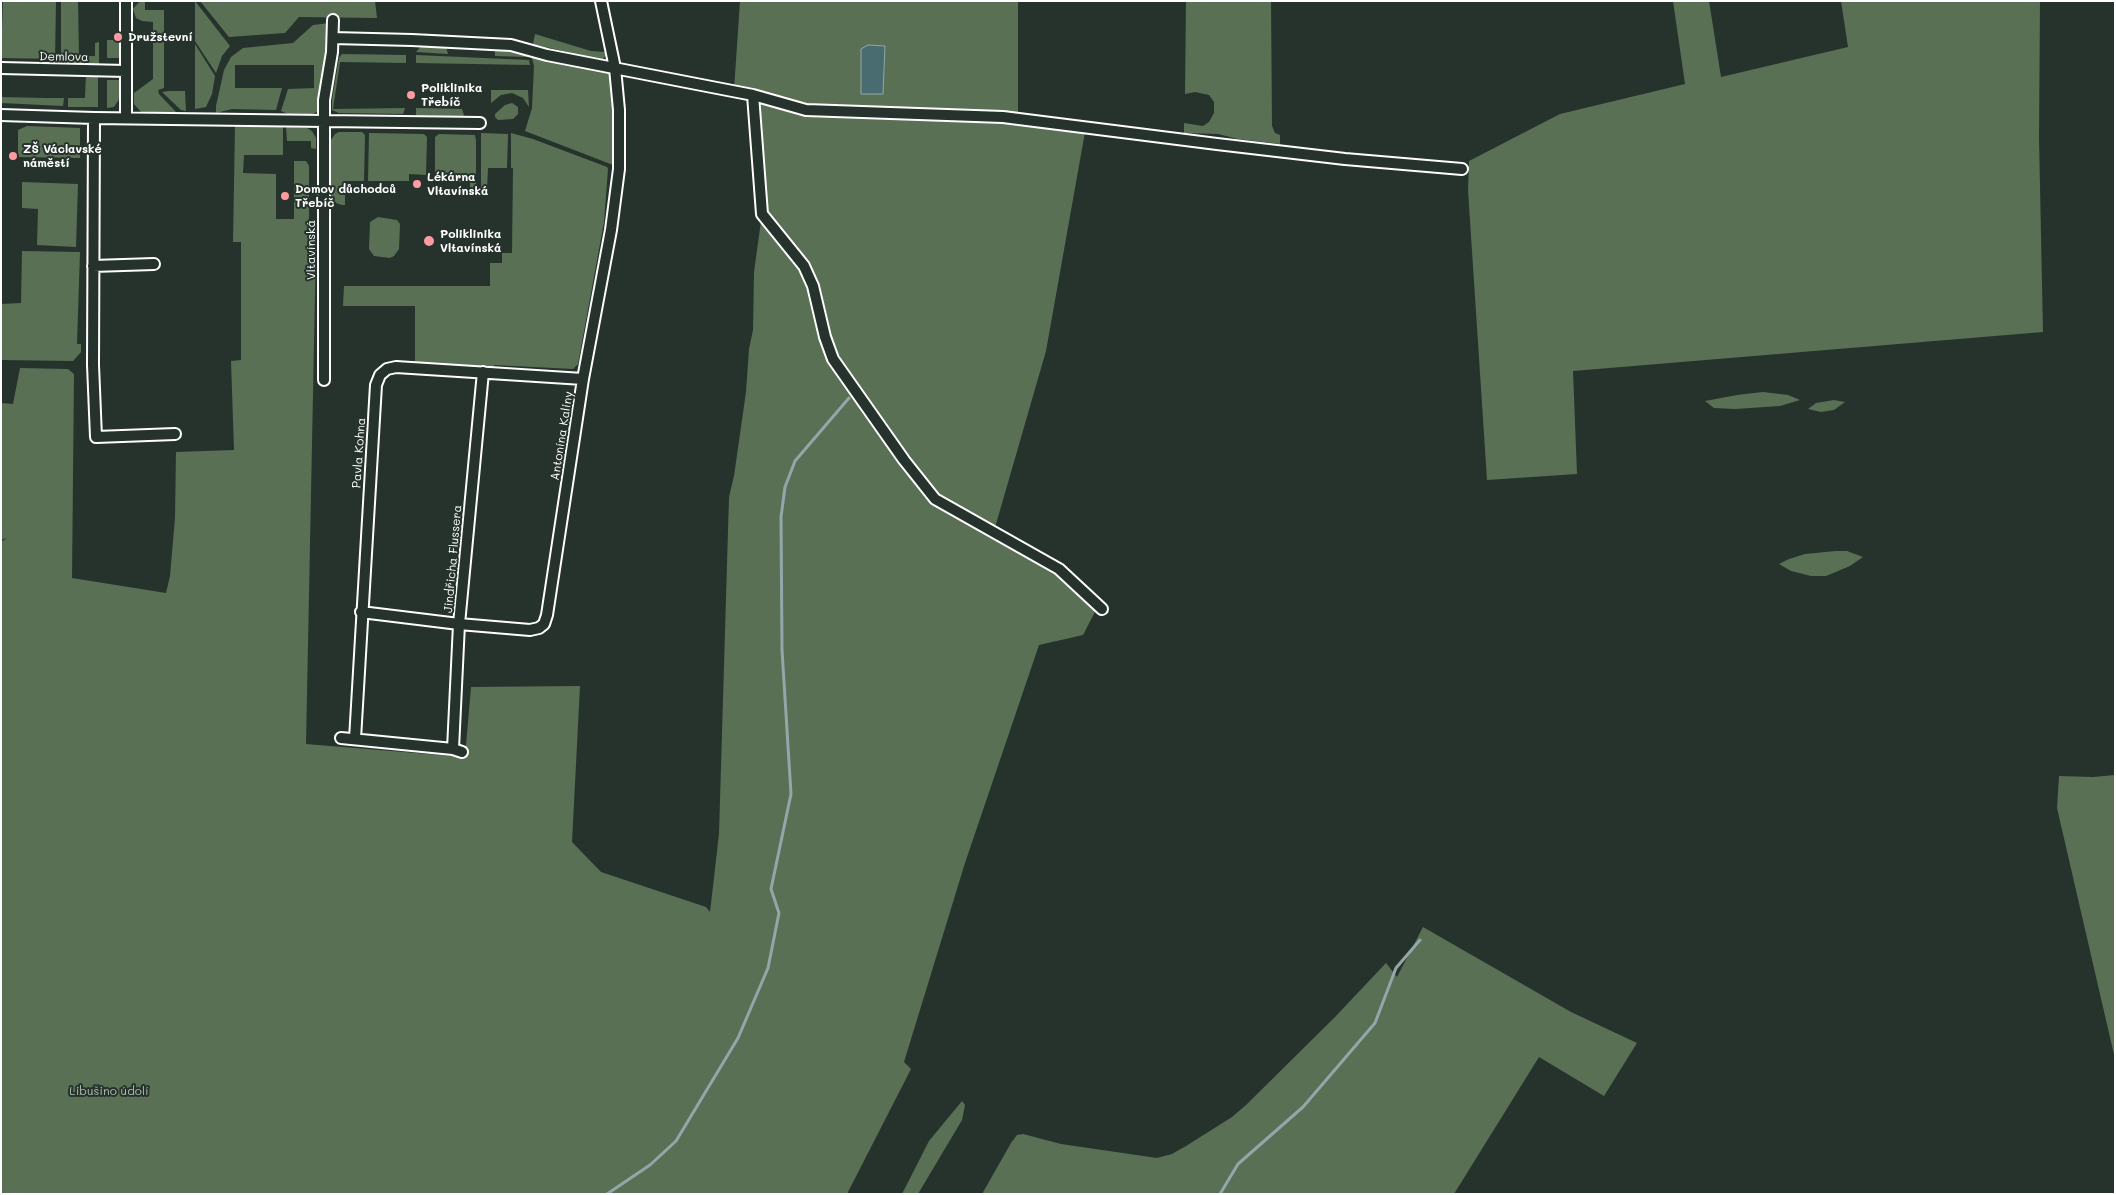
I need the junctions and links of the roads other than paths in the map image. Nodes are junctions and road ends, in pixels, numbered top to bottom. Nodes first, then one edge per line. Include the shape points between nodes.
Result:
1 (126, 1) edge
2 (602, 1) edge
3 (333, 20) dead end
4 (333, 38) junction
5 (1, 68) edge
6 (615, 68) junction
7 (126, 71) junction
8 (753, 95) junction
9 (1, 115) edge
10 (94, 118) junction
11 (126, 118) junction
12 (324, 120) junction
13 (480, 123) dead end
14 (1462, 169) dead end
15 (154, 264) dead end
16 (93, 266) junction
17 (483, 372) junction
18 (583, 379) junction
19 (324, 380) dead end
20 (175, 434) dead end
21 (1102, 609) dead end
22 (362, 612) junction
23 (459, 624) junction
24 (341, 738) dead end
25 (355, 740) junction

1 - 7 street
2 - 6 street, Antonína Kaliny
3 - 4 street, Vltavínská
4 - 6 street via 494,43
4 - 12 street, Vltavínská
5 - 7 street, Demlova
6 - 8 street
6 - 18 street, Antonína Kaliny via 619,169
7 - 11 street
8 - 14 street via 806,110 1003,116 1276,151
8 - 21 street via 762,214 804,266 813,286 833,359 935,499 1059,569
9 - 10 street
10 - 11 street
10 - 16 street
11 - 12 street
12 - 13 street
12 - 19 street, Vltavínská
15 - 16 street
16 - 20 street via 96,437
17 - 18 street, Pavla Kohna
17 - 22 street, Pavla Kohna via 396,367 380,374 376,385
17 - 23 street, Jindřicha Flussera
18 - 23 street, Antonína Kaliny via 544,624 530,630
22 - 23 street, Antonína Kaliny
22 - 25 street, Pavla Kohna
23 - 25 street, Jindřicha Flussera via 458,750
24 - 25 street, Jindřicha Flussera

